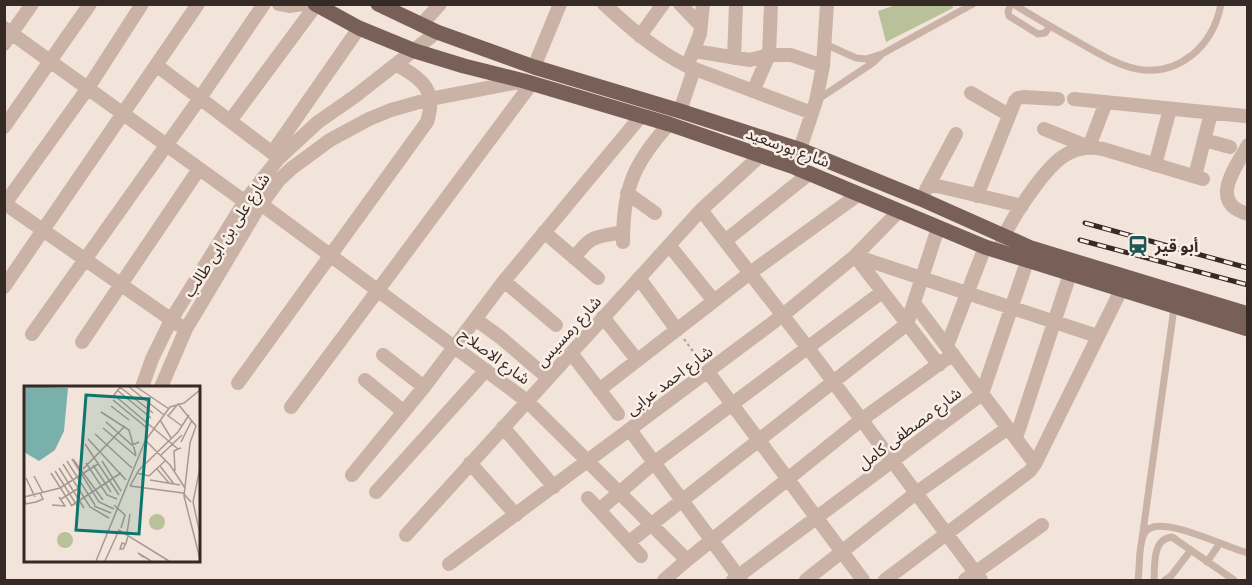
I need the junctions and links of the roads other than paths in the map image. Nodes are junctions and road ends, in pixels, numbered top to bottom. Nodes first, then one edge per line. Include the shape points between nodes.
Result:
1 (32, 4) edge
2 (90, 4) edge
3 (142, 4) edge
4 (198, 4) edge
5 (264, 4) edge
6 (279, 4) edge
7 (440, 4) edge
8 (561, 4) edge
9 (604, 4) edge
10 (663, 4) edge
11 (680, 4) edge
12 (703, 4) edge
13 (736, 4) edge
14 (771, 4) edge
15 (827, 4) edge
16 (973, 4) edge
17 (1221, 4) edge
18 (312, 5) edge
19 (380, 5) edge
20 (1015, 5) edge
21 (421, 25) junction
22 (701, 26) junction
23 (1050, 26) junction
24 (359, 28) junction
25 (437, 32) junction
26 (7, 35) edge
27 (640, 36) junction
28 (825, 44) junction
29 (415, 51) junction
30 (694, 51) junction
31 (882, 54) junction
32 (769, 55) junction
33 (734, 58) junction
34 (51, 62) junction
35 (156, 65) junction
36 (397, 65) junction
37 (823, 66) junction
38 (690, 67) junction
39 (534, 68) junction
40 (528, 82) junction
41 (88, 88) junction
42 (753, 91) junction
43 (971, 93) dead end
44 (200, 98) junction
45 (430, 99) junction
46 (1058, 99) dead end
47 (1074, 99) dead end
48 (1106, 102) junction
49 (814, 107) junction
50 (1170, 108) junction
51 (680, 111) junction
52 (1211, 113) junction
53 (123, 114) junction
54 (1009, 115) junction
55 (641, 116) junction
56 (1245, 116) dead end
57 (230, 121) junction
58 (669, 124) junction
59 (4, 127) edge
60 (1044, 129) dead end
61 (956, 134) dead end
62 (1204, 140) junction
63 (167, 145) junction
64 (1248, 145) edge
65 (1089, 147) junction
66 (1230, 147) dead end
67 (801, 150) junction
68 (276, 155) junction
69 (760, 156) junction
70 (1155, 165) junction
71 (794, 167) junction
72 (199, 169) junction
73 (810, 173) junction
74 (929, 184) junction
75 (627, 193) junction
76 (859, 194) junction
77 (977, 196) junction
78 (921, 199) junction
79 (245, 201) junction
80 (5, 204) edge
81 (1022, 206) junction
82 (259, 207) junction
83 (700, 210) junction
84 (899, 211) junction
85 (656, 213) dead end
86 (1244, 213) edge
87 (938, 228) junction
88 (43, 231) junction
89 (544, 232) junction
90 (725, 241) junction
91 (669, 245) junction
92 (996, 245) junction
93 (331, 255) junction
94 (1029, 255) junction
95 (855, 256) junction
96 (574, 258) junction
97 (85, 260) junction
98 (750, 273) junction
99 (1070, 274) junction
100 (598, 278) dead end
101 (639, 278) junction
102 (922, 278) junction
103 (504, 281) junction
104 (120, 285) junction
105 (4, 287) edge
106 (378, 290) junction
107 (1121, 290) junction
108 (882, 292) junction
109 (967, 294) junction
110 (1176, 300) junction
111 (714, 301) junction
112 (914, 303) junction
113 (1010, 308) junction
114 (1248, 314) edge
115 (783, 315) junction
116 (603, 317) junction
117 (475, 319) junction
118 (171, 320) junction
119 (1053, 323) junction
120 (907, 324) junction
121 (556, 325) dead end
122 (186, 329) junction
123 (1248, 329) edge
124 (32, 334) dead end
125 (680, 334) junction
126 (1097, 336) junction
127 (82, 342) dead end
128 (454, 347) junction
129 (808, 348) junction
130 (950, 350) junction
131 (570, 353) junction
132 (383, 355) dead end
133 (637, 360) junction
134 (939, 365) junction
135 (486, 370) junction
136 (708, 372) junction
137 (548, 378) junction
138 (364, 380) dead end
139 (834, 382) junction
140 (238, 383) dead end
141 (142, 386) edge
142 (161, 386) edge
143 (424, 387) junction
144 (599, 390) junction
145 (982, 393) junction
146 (527, 400) junction
147 (732, 405) junction
148 (291, 407) dead end
149 (404, 412) junction
150 (618, 414) dead end
151 (861, 420) junction
152 (503, 428) junction
153 (630, 430) junction
154 (1012, 433) junction
155 (759, 441) junction
156 (590, 461) junction
157 (892, 461) junction
158 (655, 462) junction
159 (470, 463) junction
160 (1035, 464) junction
161 (352, 475) dead end
162 (787, 479) junction
163 (554, 487) junction
164 (376, 492) dead end
165 (620, 492) junction
166 (916, 493) junction
167 (588, 498) dead end
168 (682, 500) junction
169 (599, 510) junction
170 (516, 515) junction
171 (816, 518) junction
172 (652, 524) junction
173 (1042, 525) dead end
174 (1158, 525) junction
175 (406, 535) dead end
176 (947, 535) junction
177 (1165, 538) junction
178 (1142, 539) junction
179 (712, 540) junction
180 (629, 542) junction
181 (1220, 543) junction
182 (1191, 550) junction
183 (843, 553) junction
184 (641, 556) dead end
185 (1247, 556) edge
186 (687, 560) junction
187 (1208, 562) junction
188 (449, 564) dead end
189 (974, 578) edge
190 (738, 579) edge
191 (664, 580) edge
192 (806, 580) edge
193 (863, 580) edge
194 (885, 580) edge
195 (1138, 580) edge
196 (1154, 580) edge
197 (1165, 580) edge
198 (1234, 580) edge

1 - 26 street
2 - 34 street
3 - 41 street
4 - 35 street
5 - 44 street
6 - 18 street
7 - 21 street
8 - 39 street
9 - 27 street
10 - 27 street
11 - 22 street
12 - 22 street
13 - 33 street
14 - 32 street
15 - 28 street
16 - 31 lane
17 - 23 lane via 1216,25 1197,52 1178,64 1157,70 1135,70 1114,63
18 - 24 main road, شارع بورسعيد
18 - 57 street
19 - 21 main road, شارع بورسعيد
20 - 23 lane
20 - 23 lane via 1008,11 1009,16 1038,34 1045,33
21 - 25 main road, شارع بورسعيد
22 - 30 street
24 - 29 main road, شارع بورسعيد
24 - 68 street
25 - 29 street, شارع على بن ابى طالب
25 - 39 main road, شارع بورسعيد
26 - 34 street, شارع الاصلاح
27 - 38 street
28 - 31 lane via 856,58
28 - 37 street
29 - 36 street, شارع على بن ابى طالب
29 - 40 main road, شارع بورسعيد
30 - 33 street
30 - 38 street
31 - 49 lane
32 - 33 street via 750,60
32 - 37 street via 791,55
32 - 42 street
34 - 41 street, شارع الاصلاح
34 - 59 street
35 - 44 street
35 - 53 street
36 - 45 street via 421,80
36 - 68 street, شارع على بن ابى طالب
37 - 49 street
38 - 42 street
38 - 51 street
39 - 51 main road, شارع بورسعيد
40 - 45 street, شارع على بن ابى طالب
40 - 55 main road, شارع بورسعيد
40 - 106 street
41 - 53 street, شارع الاصلاح
41 - 80 street
42 - 49 street
43 - 54 street
44 - 57 street
44 - 63 street
45 - 82 street, شارع على بن ابى طالب via 369,119 330,140 279,180
45 - 93 street via 427,122
46 - 54 street via 1018,98
47 - 48 street
48 - 50 street
48 - 65 street
49 - 67 street
50 - 52 street
50 - 70 street
51 - 67 main road, شارع بورسعيد
52 - 56 street
52 - 62 street
53 - 63 street, شارع الاصلاح
53 - 88 street
54 - 77 street
55 - 58 main road, شارع بورسعيد
55 - 89 street
57 - 68 street
58 - 69 main road, شارع بورسعيد
58 - 75 street via 644,154
60 - 65 street
61 - 74 street
62 - 66 street
62 - 70 street via 1199,177
63 - 72 street, شارع الاصلاح
63 - 97 street
64 - 86 street via 1226,193 1234,208
65 - 70 street
65 - 81 street via 1067,153 1056,161
67 - 71 street
67 - 78 main road, شارع بورسعيد
68 - 79 street, شارع على بن ابى طالب
69 - 71 main road, شارع بورسعيد
69 - 83 street, شارع رمسيس
71 - 73 main road, شارع بورسعيد
72 - 79 street, شارع الاصلاح
72 - 104 street
73 - 76 main road, شارع بورسعيد
73 - 90 street
74 - 77 street
74 - 78 street
75 - 85 street
75 - 96 street via 623,237 591,238
76 - 84 main road, شارع بورسعيد
76 - 98 street
77 - 81 street
78 - 92 main road, شارع بورسعيد
79 - 82 street, شارع الاصلاح
79 - 118 street, شارع على بن ابى طالب
80 - 88 street
81 - 92 street
82 - 93 street, شارع الاصلاح
82 - 122 street, شارع على بن ابى طالب
83 - 90 street
83 - 91 street, شارع رمسيس
84 - 87 main road, شارع بورسعيد
84 - 95 street, شارع احمد عرابى
87 - 92 main road, شارع بورسعيد
87 - 102 street
88 - 97 street
88 - 105 street
89 - 96 street
89 - 103 street
90 - 98 street
91 - 101 street, شارع رمسيس
91 - 111 street
92 - 94 main road, شارع بورسعيد
92 - 109 street
93 - 106 street, شارع الاصلاح
93 - 140 street
94 - 99 main road, شارع بورسعيد
94 - 110 main road, شارع بورسعيد
94 - 113 street, شارع مصطفى كامل
95 - 102 street
95 - 108 street
95 - 115 street, شارع احمد عرابى
96 - 100 street
97 - 104 street
97 - 124 street
98 - 111 street
98 - 115 street
99 - 107 main road, شارع بورسعيد
99 - 119 street
101 - 116 street, شارع رمسيس
101 - 125 street
102 - 109 street
102 - 112 street
103 - 117 street
103 - 121 street
104 - 118 street
104 - 127 street
106 - 128 street, شارع الاصلاح
106 - 148 street
107 - 110 main road, شارع بورسعيد
107 - 126 street
108 - 120 street
108 - 129 street
109 - 113 street
109 - 130 street
110 - 114 main road, شارع بورسعيد
110 - 123 main road, شارع بورسعيد
110 - 178 lane
111 - 125 street
112 - 120 street
112 - 130 street
113 - 119 street
113 - 145 street, شارع مصطفى كامل
115 - 129 street
115 - 136 street, شارع احمد عرابى
116 - 131 street, شارع رمسيس
116 - 133 street
117 - 128 street
117 - 137 street
118 - 122 street
118 - 141 street, شارع على بن ابى طالب
119 - 126 street
119 - 154 street
120 - 134 street
120 - 139 street
122 - 142 street, شارع على بن ابى طالب
125 - 133 street
126 - 160 street
128 - 135 street, شارع الاصلاح
128 - 143 street
129 - 139 street
129 - 147 street
130 - 134 street
130 - 145 street
131 - 137 street, شارع رمسيس
131 - 144 street
132 - 143 street
133 - 144 street
134 - 151 street
135 - 146 street, شارع الاصلاح
135 - 164 street
136 - 147 street
136 - 153 street, شارع احمد عرابى
137 - 146 street, شارع رمسيس
138 - 149 street
139 - 151 street
139 - 155 street
143 - 149 street
144 - 150 street
145 - 154 street
145 - 157 street, شارع مصطفى كامل
146 - 152 street, شارع رمسيس
146 - 156 street, شارع الاصلاح
147 - 155 street
147 - 158 street
149 - 161 street
151 - 157 street
151 - 162 street
152 - 159 street, شارع رمسيس
152 - 163 street
153 - 156 street, شارع احمد عرابى
153 - 158 street
154 - 160 street
154 - 166 street
155 - 162 street
155 - 168 street
156 - 163 street, شارع احمد عرابى
156 - 165 street, شارع الاصلاح
157 - 166 street
157 - 171 street, شارع مصطفى كامل
158 - 165 street
158 - 168 street
159 - 170 street
159 - 175 street, شارع رمسيس
160 - 176 street
162 - 171 street
162 - 179 street
163 - 170 street, شارع احمد عرابى
165 - 169 street
165 - 172 street, شارع الاصلاح
166 - 176 street
166 - 183 street
167 - 169 street
168 - 172 street
168 - 179 street
169 - 180 street
170 - 188 street, شارع احمد عرابى
171 - 183 street
171 - 190 street, شارع مصطفى كامل
172 - 180 street
172 - 186 street, شارع الاصلاح
173 - 189 street
174 - 177 lane
174 - 178 lane via 1144,531
174 - 181 lane
176 - 189 street
176 - 194 street
177 - 182 lane via 1172,537
177 - 196 lane via 1157,549
178 - 195 lane
179 - 186 street
179 - 190 street
180 - 184 street
181 - 185 lane
181 - 187 lane
182 - 187 lane
182 - 197 lane
183 - 192 street
183 - 193 street
186 - 191 street
187 - 198 lane

